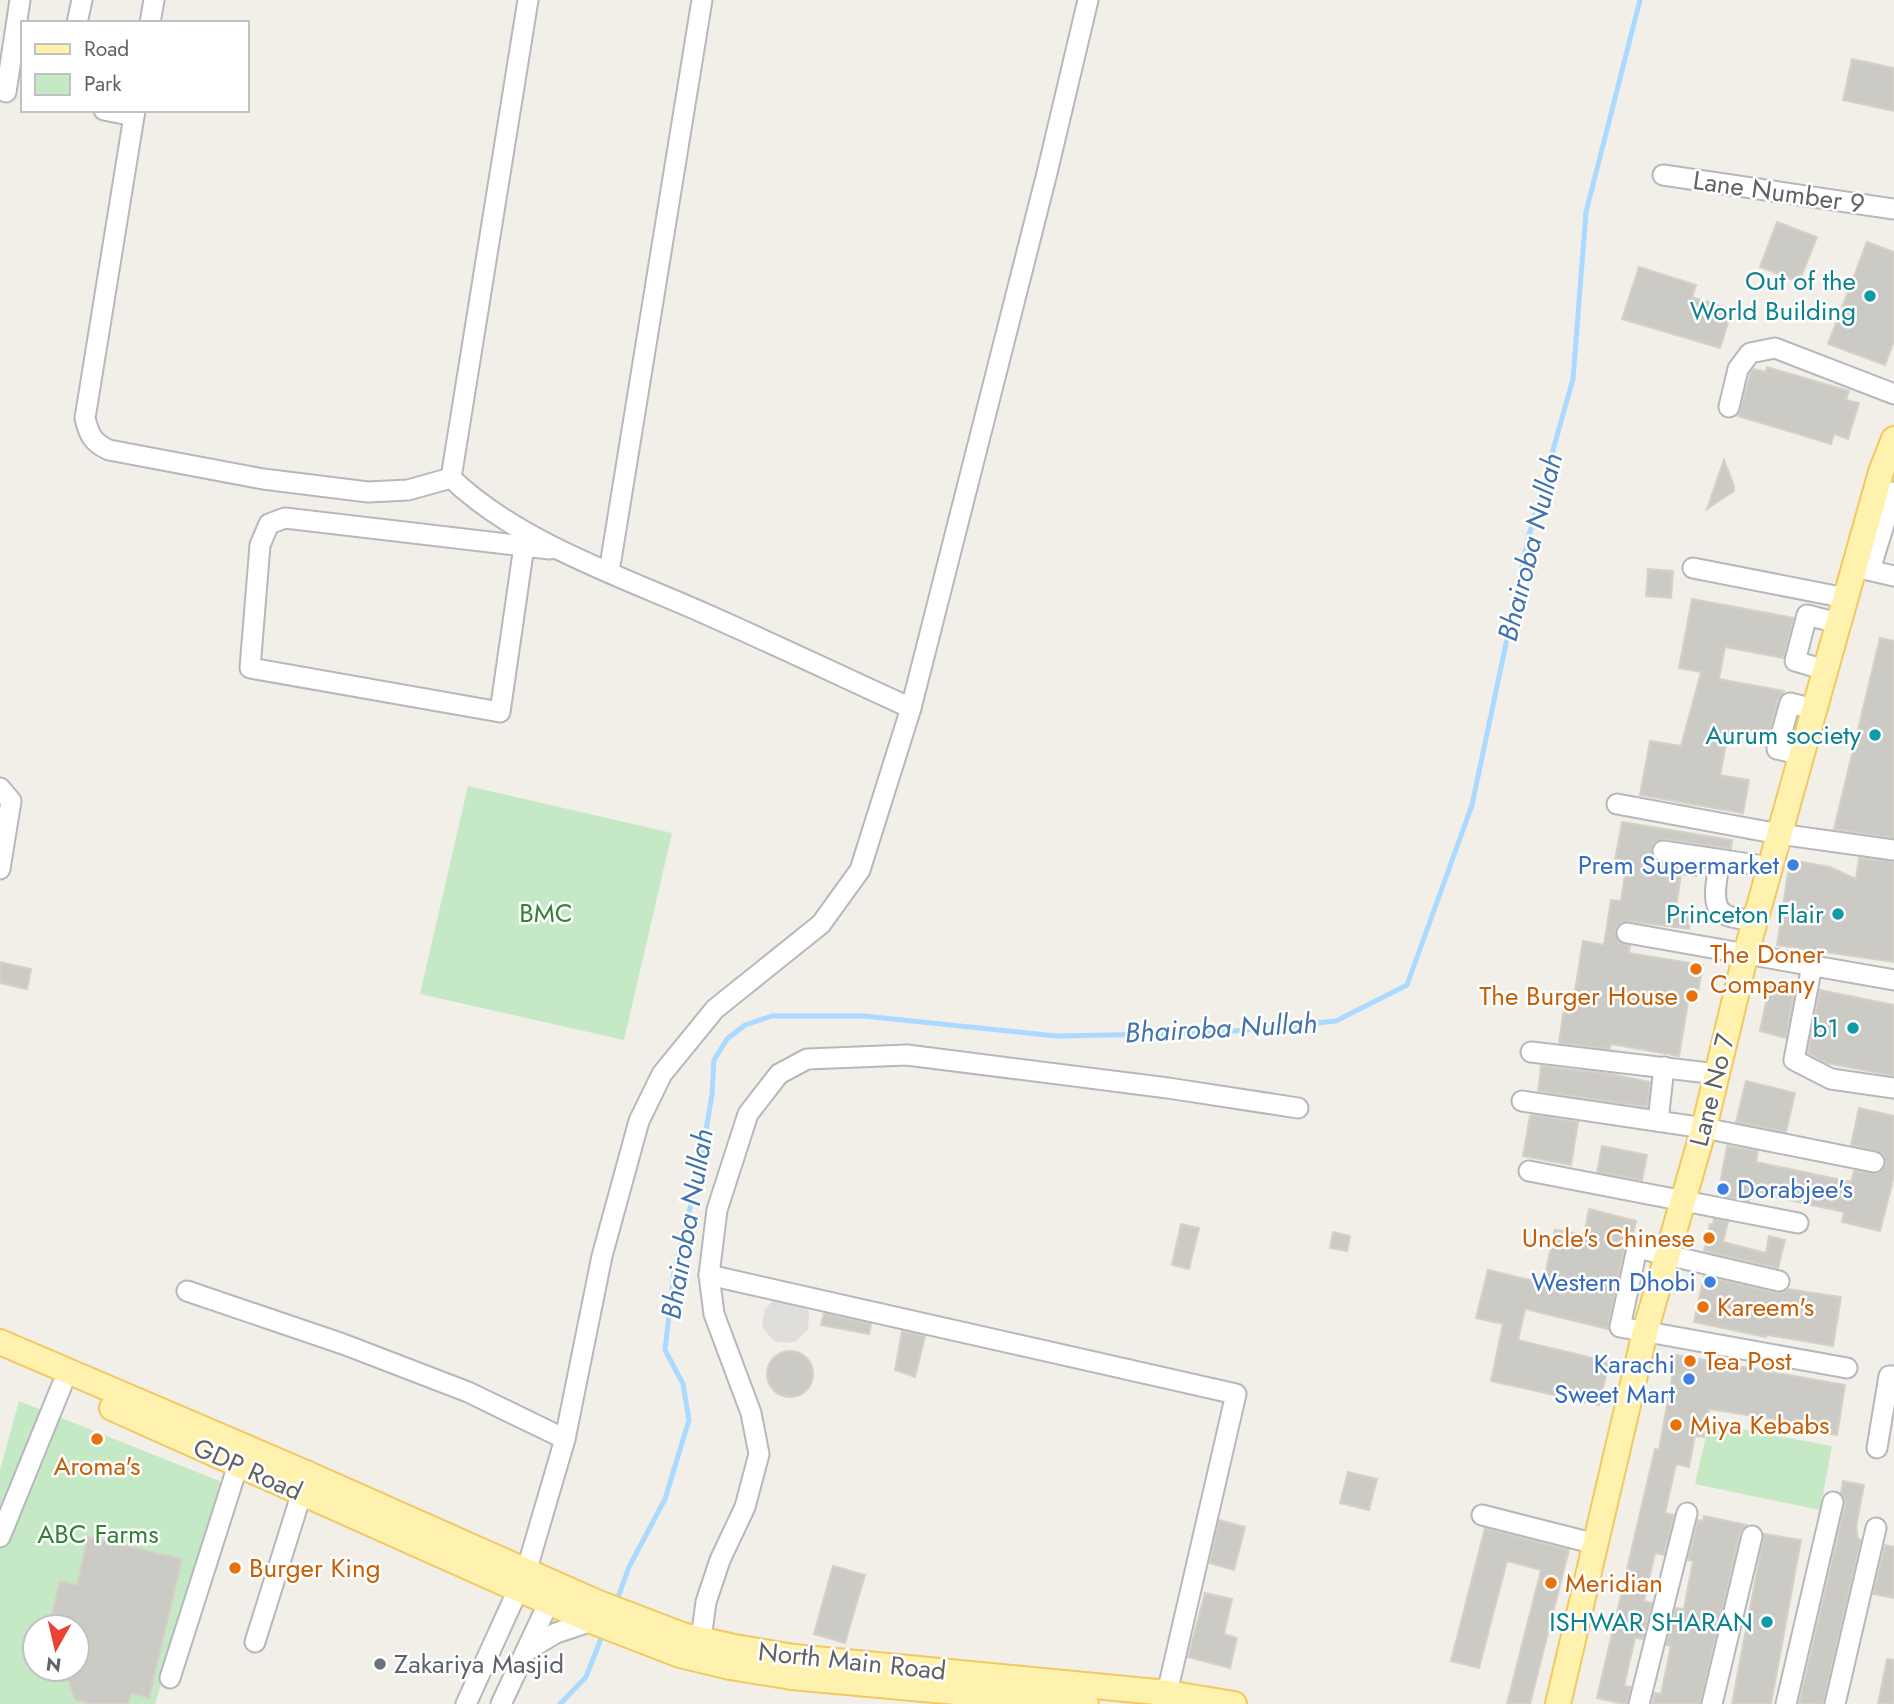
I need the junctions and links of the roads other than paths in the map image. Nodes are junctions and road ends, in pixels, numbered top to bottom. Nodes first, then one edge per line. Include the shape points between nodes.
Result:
1 (20, 0) edge
2 (82, 0) edge
3 (154, 0) edge
4 (528, 0) edge
5 (702, 0) edge
6 (1088, 0) edge
7 (77, 21) edge
8 (150, 21) edge
9 (10, 93) edge
10 (135, 113) edge
11 (1663, 176) dead end
12 (1894, 209) edge
13 (1894, 394) edge
14 (1729, 407) dead end
15 (1894, 439) edge
16 (451, 478) junction
17 (1894, 492) edge
18 (524, 546) junction
19 (558, 550) junction
20 (1693, 568) dead end
21 (1862, 569) junction
22 (609, 572) junction
23 (1894, 576) edge
24 (1846, 598) junction
25 (911, 708) junction
26 (0, 788) edge
27 (1617, 804) dead end
28 (1779, 834) junction
29 (1894, 849) edge
30 (1663, 851) dead end
31 (1720, 860) junction
32 (1770, 867) junction
33 (0, 869) edge
34 (1755, 921) junction
35 (1627, 933) dead end
36 (1746, 953) junction
37 (1812, 965) junction
38 (1894, 980) edge
39 (1531, 1052) dead end
40 (1664, 1067) junction
41 (1717, 1074) junction
42 (1894, 1088) edge
43 (1522, 1101) dead end
44 (1298, 1108) dead end
45 (1658, 1121) junction
46 (1704, 1128) junction
47 (1874, 1161) dead end
48 (1530, 1171) dead end
49 (1684, 1199) junction
50 (1798, 1223) dead end
51 (1668, 1255) junction
52 (709, 1275) junction
53 (1779, 1282) dead end
54 (187, 1291) dead end
55 (1645, 1332) junction
56 (0, 1342) edge
57 (0, 1357) edge
58 (1847, 1368) dead end
59 (1894, 1376) edge
60 (62, 1385) junction
61 (565, 1439) junction
62 (1878, 1448) dead end
63 (238, 1465) junction
64 (302, 1492) junction
65 (1833, 1502) dead end
66 (1687, 1513) dead end
67 (1482, 1515) dead end
68 (1875, 1528) dead end
69 (0, 1536) edge
70 (1752, 1536) dead end
71 (1596, 1544) junction
72 (514, 1580) junction
73 (552, 1593) junction
74 (595, 1615) junction
75 (256, 1642) dead end
76 (689, 1643) junction
77 (525, 1651) junction
78 (170, 1678) dead end
79 (1167, 1693) junction
80 (466, 1704) edge
81 (501, 1704) edge
82 (1086, 1704) edge
83 (1234, 1704) edge
84 (1559, 1704) edge
85 (1639, 1704) edge
86 (1712, 1704) edge
87 (1786, 1704) edge
88 (1835, 1704) edge

1 - 9 street
2 - 7 street
3 - 8 street
4 - 16 street
5 - 22 street
6 - 25 street
10 - 16 street via 85,418 96,444 263,479 368,492 408,490
11 - 12 street, Lane Number 9
13 - 14 street via 1775,348 1750,353 1738,369
15 - 21 main road, Lane No 7 via 1881,472
16 - 19 street via 474,500
17 - 21 street
18 - 18 street via 285,519 269,524 260,545 250,668 500,712
18 - 19 street
19 - 22 street
20 - 24 street
21 - 23 street
21 - 24 main road, Lane No 7
22 - 25 street
24 - 28 main road, Lane No 7
25 - 61 street via 860,870 821,924 715,1009 662,1074 639,1121 602,1256
26 - 33 street via 11,801
27 - 28 street
28 - 29 street
28 - 32 main road, Lane No 7
30 - 31 street
31 - 32 street
31 - 34 street via 1715,902 1720,911
32 - 34 main road, Lane No 7
34 - 36 main road, Lane No 7
35 - 36 street
36 - 37 street
36 - 41 main road, Lane No 7
37 - 38 street
37 - 42 street via 1794,1060 1831,1079
39 - 40 street
40 - 41 street
40 - 45 street
41 - 46 main road, Lane No 7
43 - 45 street
44 - 52 street via 907,1055 807,1059 779,1074 748,1114 717,1210
45 - 46 street
46 - 47 street
46 - 49 main road, Lane No 7
48 - 49 street
49 - 50 street
49 - 51 main road, Lane No 7
51 - 53 street
51 - 55 main road, Lane No 7
52 - 76 street via 713,1314 751,1413 759,1454 745,1507
52 - 79 street via 1236,1394
54 - 61 street via 456,1387
55 - 58 street
55 - 71 main road, Lane No 7
56 - 72 main road, North Main Road via 487,1553
57 - 60 main road, GDP Road
59 - 62 street via 1889,1376
60 - 63 main road, GDP Road
60 - 69 street
61 - 72 street
63 - 64 main road, GDP Road
63 - 78 street
64 - 72 main road, GDP Road
64 - 75 street
65 - 87 street
66 - 85 street
67 - 71 street
68 - 88 street
70 - 86 street
71 - 84 main road, Lane No 7
72 - 73 main road, North Main Road
72 - 80 street
73 - 74 main road, North Main Road
73 - 77 street
74 - 76 main road, North Main Road
74 - 77 street
76 - 79 main road, North Main Road
76 - 82 main road, North Main Road via 730,1667 792,1677
77 - 81 street
79 - 83 main road, North Main Road

